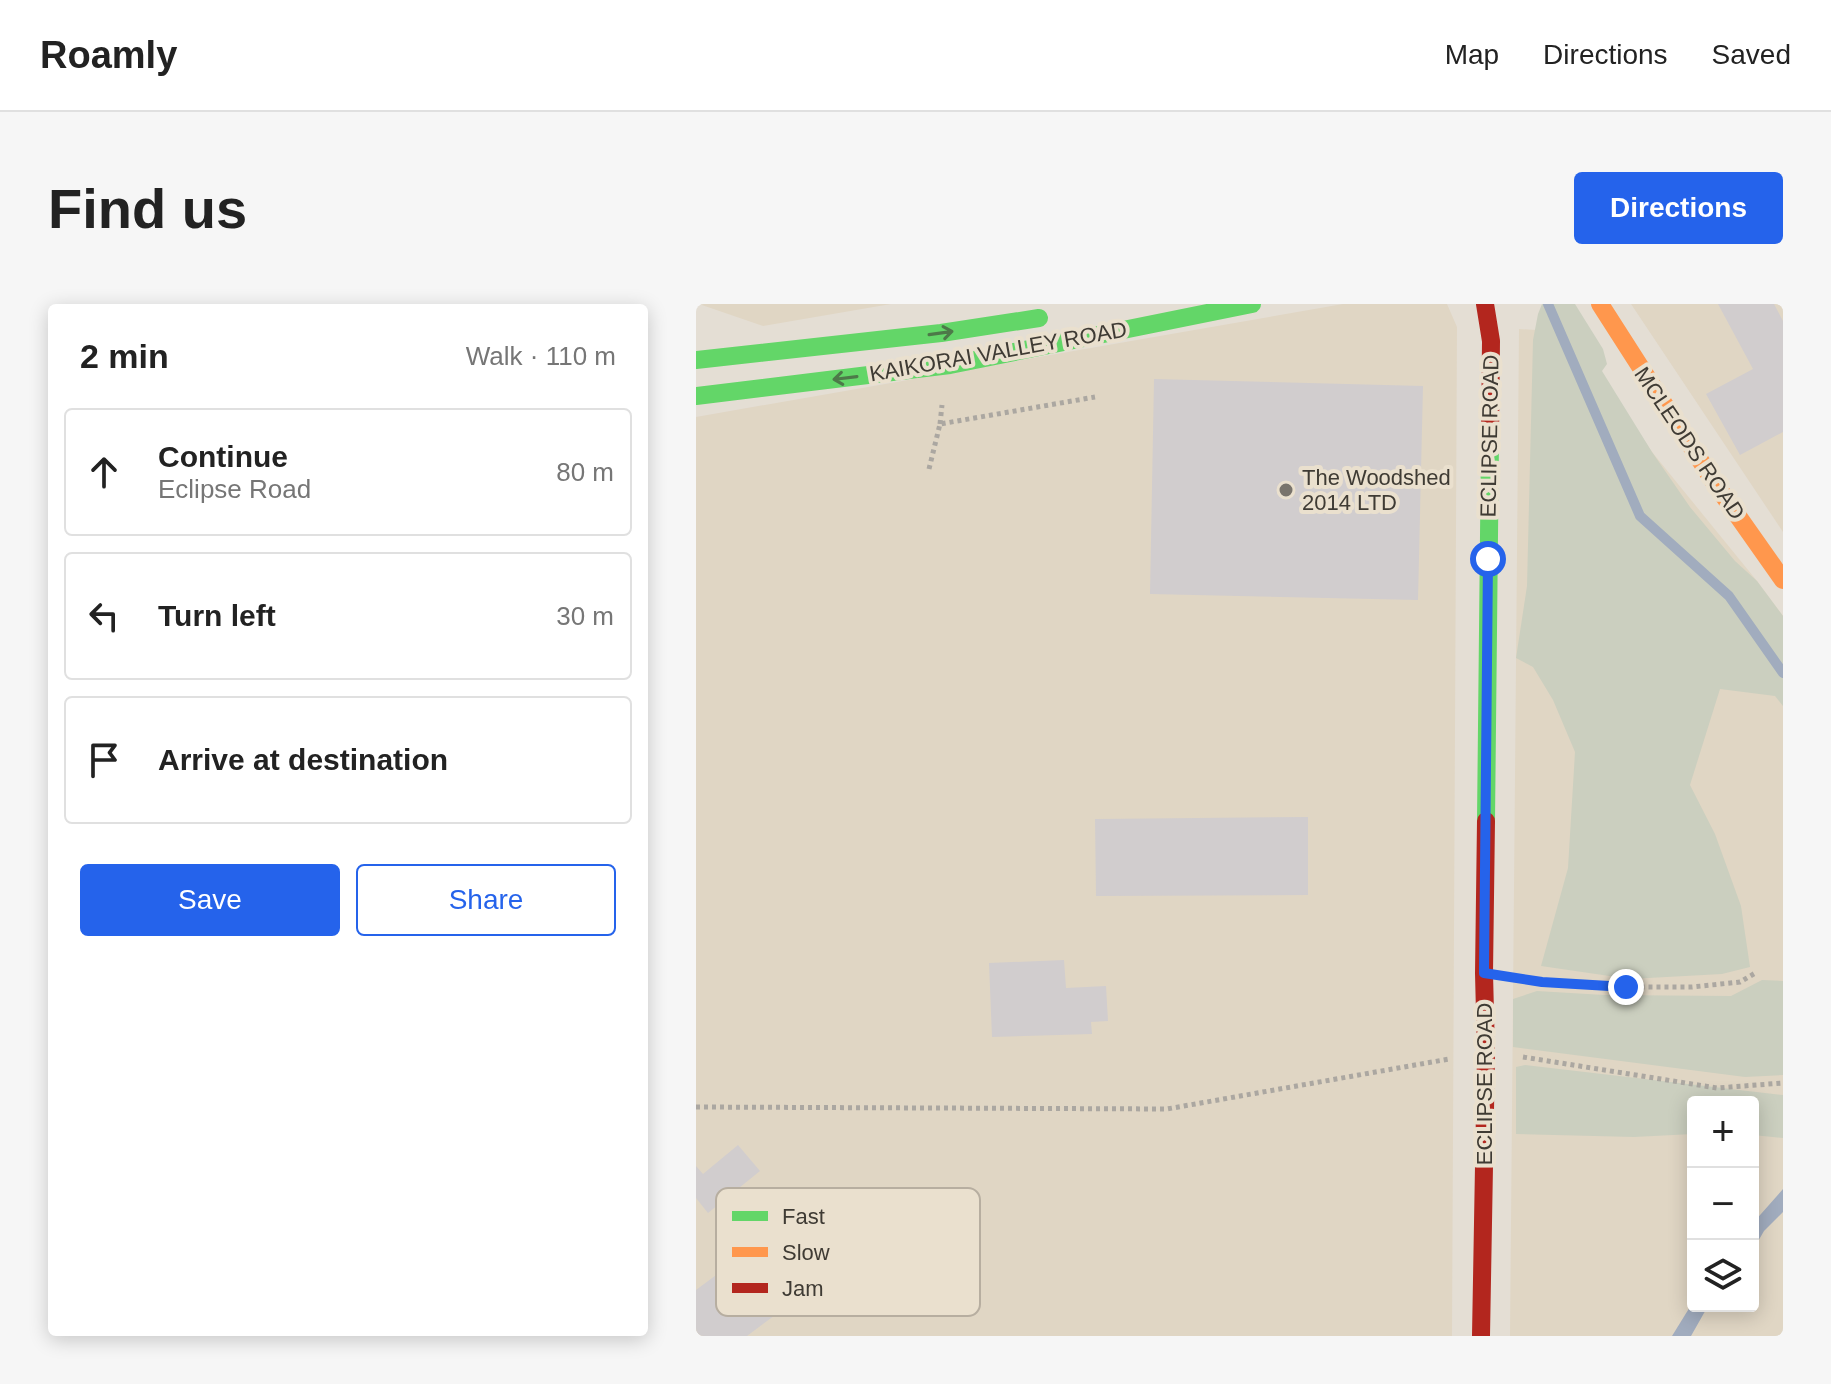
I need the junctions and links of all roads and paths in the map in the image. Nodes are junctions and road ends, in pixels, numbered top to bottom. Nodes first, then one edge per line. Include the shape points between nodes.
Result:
1 (1252, 304) edge
2 (1485, 304) edge
3 (1600, 304) edge
4 (1051, 316) dead end
5 (696, 360) edge
6 (696, 396) edge
7 (1095, 397) dead end
8 (929, 469) dead end
9 (1783, 580) edge
10 (1757, 972) dead end
11 (1484, 973) junction
12 (1521, 1057) dead end
13 (1417, 1065) dead end
14 (1783, 1083) edge
15 (696, 1107) edge
16 (1481, 1336) edge

1 -> 6 street, KAIKORAI VALLEY ROAD via 950,365
2 - 11 street, ECLIPSE ROAD via 1491,341
3 - 9 street, MCLEODS ROAD
5 -> 4 street, KAIKORAI VALLEY ROAD
7 - 8 path via 940,424
10 - 11 path via 1740,982 1692,987 1542,982
11 - 16 street, ECLIPSE ROAD
12 - 14 path via 1717,1088
13 - 15 path via 1167,1109

